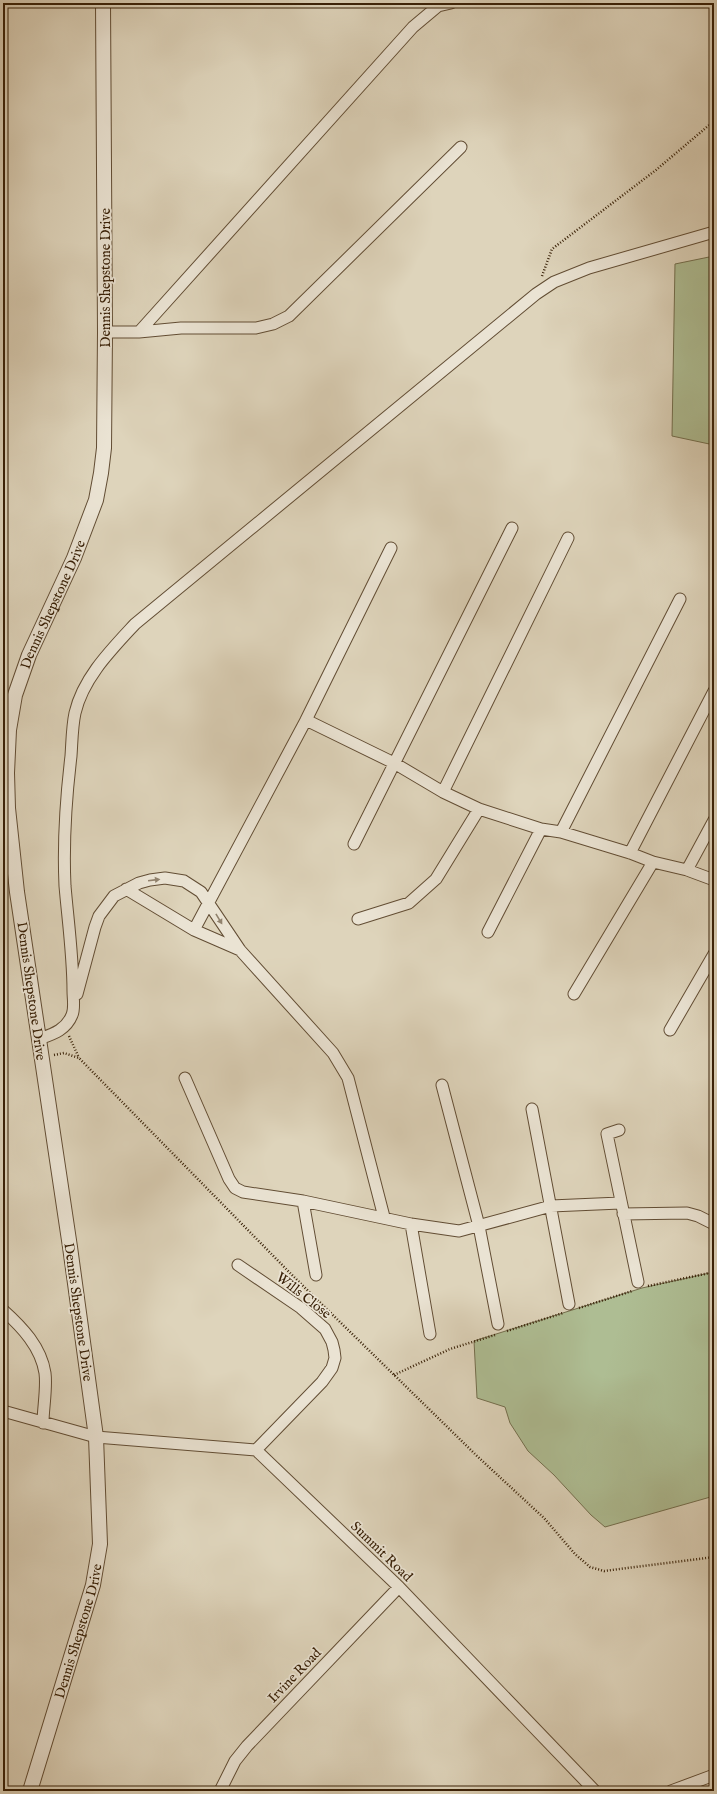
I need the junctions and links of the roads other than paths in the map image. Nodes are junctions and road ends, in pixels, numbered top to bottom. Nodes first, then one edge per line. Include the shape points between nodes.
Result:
1 (103, 3) edge
2 (451, 3) edge
3 (461, 147) dead end
4 (714, 232) edge
5 (105, 332) junction
6 (139, 332) junction
7 (512, 528) dead end
8 (568, 538) dead end
9 (391, 548) dead end
10 (680, 599) dead end
11 (714, 691) edge
12 (306, 720) junction
13 (394, 763) junction
14 (444, 792) junction
15 (479, 809) junction
16 (714, 820) edge
17 (541, 829) junction
18 (562, 832) junction
19 (354, 844) dead end
20 (630, 853) junction
21 (653, 862) junction
22 (687, 870) junction
23 (714, 880) edge
24 (126, 889) junction
25 (210, 903) junction
26 (358, 919) dead end
27 (194, 930) junction
28 (488, 932) dead end
29 (240, 950) junction
30 (714, 954) edge
31 (574, 994) dead end
32 (74, 1007) junction
33 (670, 1030) dead end
34 (39, 1038) junction
35 (185, 1078) dead end
36 (442, 1085) dead end
37 (532, 1109) dead end
38 (619, 1130) dead end
39 (303, 1201) junction
40 (551, 1206) junction
41 (622, 1208) junction
42 (384, 1217) junction
43 (411, 1224) junction
44 (714, 1224) edge
45 (479, 1226) junction
46 (238, 1265) dead end
47 (316, 1275) dead end
48 (638, 1287) road end
49 (571, 1308) road end
50 (3, 1310) edge
51 (498, 1324) dead end
52 (430, 1334) dead end
53 (3, 1411) edge
54 (42, 1423) junction
55 (96, 1438) junction
56 (256, 1450) junction
57 (399, 1587) junction
58 (714, 1775) edge
59 (30, 1791) edge
60 (220, 1791) edge
61 (595, 1791) edge
62 (671, 1791) edge

1 - 5 street, Dennis Shepstone Drive
2 - 6 street via 438,6 413,27
3 - 6 street via 281,321 256,328 181,328
4 - 32 street via 589,268 554,282 536,294 135,624 109,653 80,696 75,714 66,795 65,884
5 - 6 street
5 - 34 street, Dennis Shepstone Drive via 104,448 96,500 15,695 9,730 8,808 17,892
7 - 13 street
8 - 14 street
9 - 12 street
10 - 18 street
11 - 20 street
12 - 13 street
12 - 25 street
13 - 14 street
13 - 19 street
14 - 15 street
15 - 17 street
15 - 26 street via 436,879 409,902
16 - 22 street
17 - 18 street
17 - 28 street
18 - 20 street
20 - 21 street
21 - 22 street
21 - 31 street
22 - 23 street
24 -> 25 street via 150,880 165,878 184,881 201,892
24 - 27 street
24 - 32 street via 114,896 99,916
25 - 27 street
25 -> 29 street
27 - 29 street
29 - 42 street via 333,1053 348,1078
30 - 33 street
32 - 34 street via 67,1024 56,1033
34 - 55 street, Dennis Shepstone Drive
35 - 39 street via 229,1180 235,1188 243,1192
36 - 45 street
37 - 40 street
38 - 41 street via 607,1134
39 - 42 street
39 - 47 street
40 - 41 street
40 - 45 street
40 - 49 street
41 - 44 street via 687,1213
41 - 48 street
42 - 43 street
43 - 45 street via 459,1231
43 - 52 street
45 - 51 street
46 - 56 street, Wills Close via 301,1308 324,1329 332,1342 335,1358 332,1368 322,1382
50 - 54 street via 24,1330 40,1355 45,1374
53 - 54 street
54 - 55 street
55 - 56 street
55 - 59 street, Dennis Shepstone Drive via 100,1544 93,1585
56 - 57 street, Summit Road
57 - 60 street, Irvine Road via 247,1746 236,1760
57 - 61 street, Summit Road
58 - 62 street

